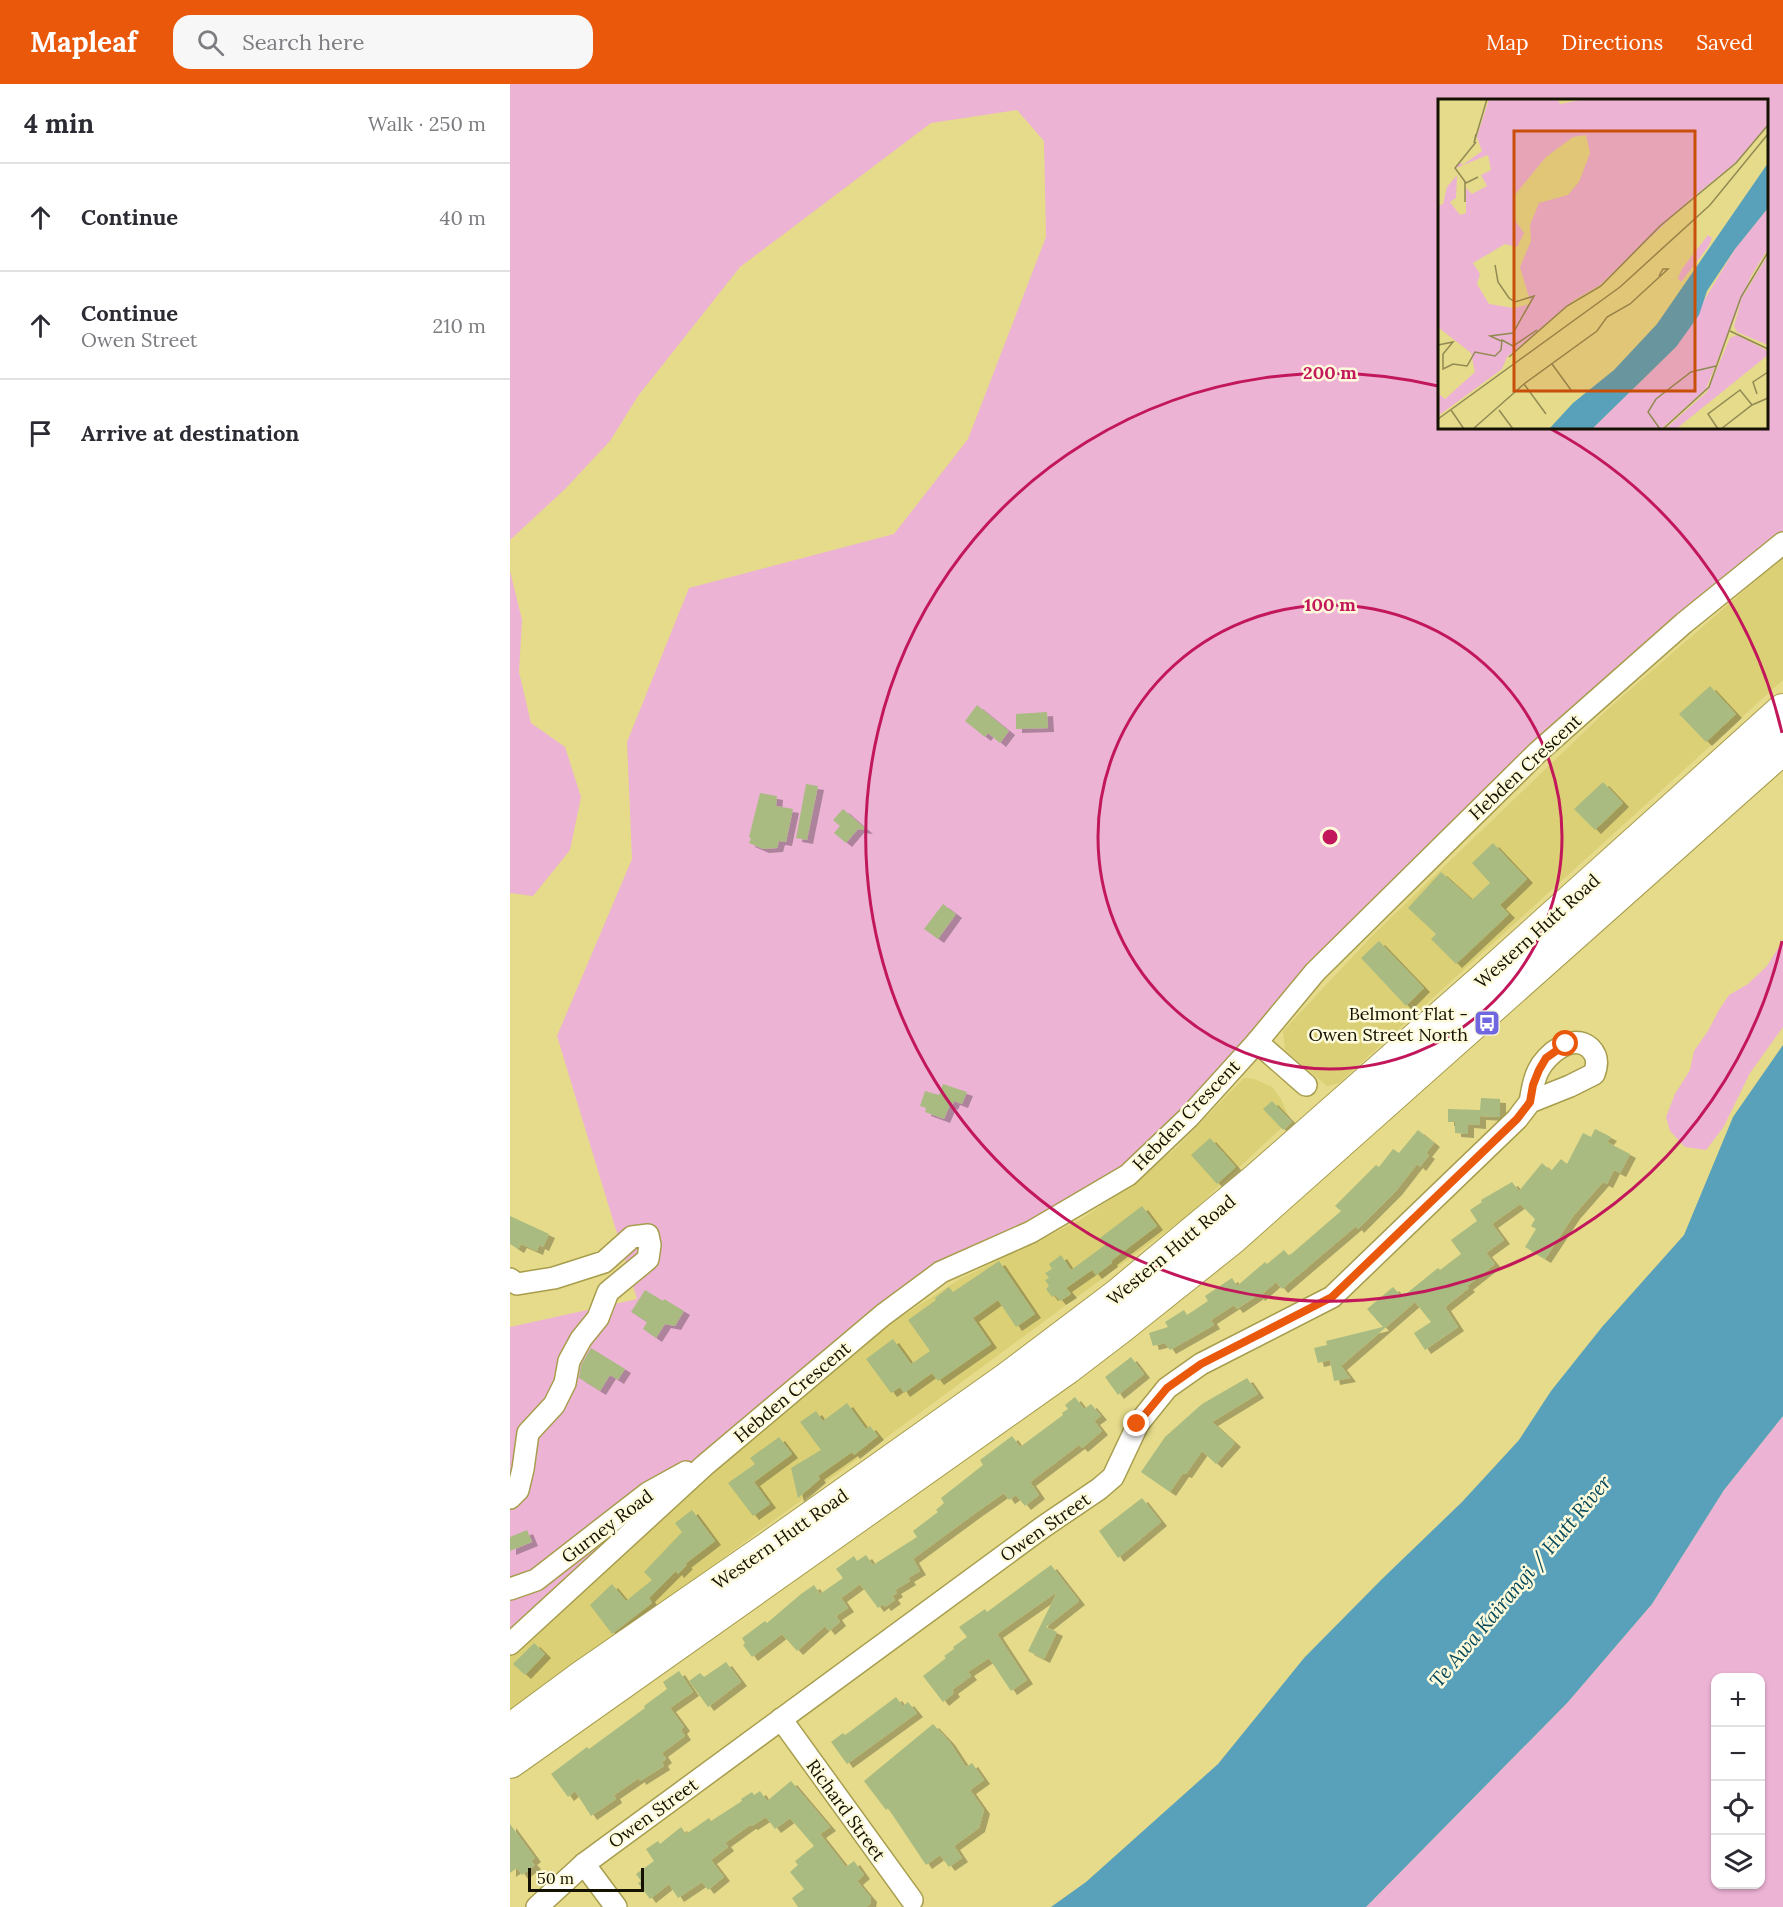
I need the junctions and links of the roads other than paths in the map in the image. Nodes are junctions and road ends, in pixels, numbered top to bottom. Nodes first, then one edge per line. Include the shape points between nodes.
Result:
1 (1783, 543) edge
2 (1783, 710) edge
3 (1783, 748) edge
4 (1257, 1042) junction
5 (1306, 1085) dead end
6 (1524, 1111) dead end
7 (510, 1279) edge
8 (705, 1465) junction
9 (510, 1498) edge
10 (510, 1589) edge
11 (510, 1644) edge
12 (781, 1719) junction
13 (510, 1730) edge
14 (510, 1762) edge
15 (584, 1864) junction
16 (912, 1900) dead end
17 (537, 1907) edge
18 (616, 1907) edge

1 - 4 street, Hebden Crescent via 1684,623 1538,752 1315,972
2 - 13 highway, Western Hutt Road via 1264,1173 1118,1295
3 - 14 highway, Western Hutt Road via 1231,1239 1168,1290 1067,1368
4 - 5 street
4 - 8 street, Hebden Crescent via 1190,1117 1128,1175 1031,1232 941,1272
6 - 12 street, Owen Street via 1332,1297 1201,1364 1167,1388 1137,1424 1113,1477 1099,1489
7 - 9 street via 517,1284 554,1278 604,1262 632,1237 648,1235 648,1259 608,1292 598,1318 580,1339 569,1361 565,1383 554,1405 528,1433 518,1490
8 - 10 street, Gurney Road via 648,1493 536,1580
8 - 11 street, Hebden Crescent
12 - 15 street, Owen Street
12 - 16 street, Richard Street
15 - 17 street, Owen Street
15 - 18 street

